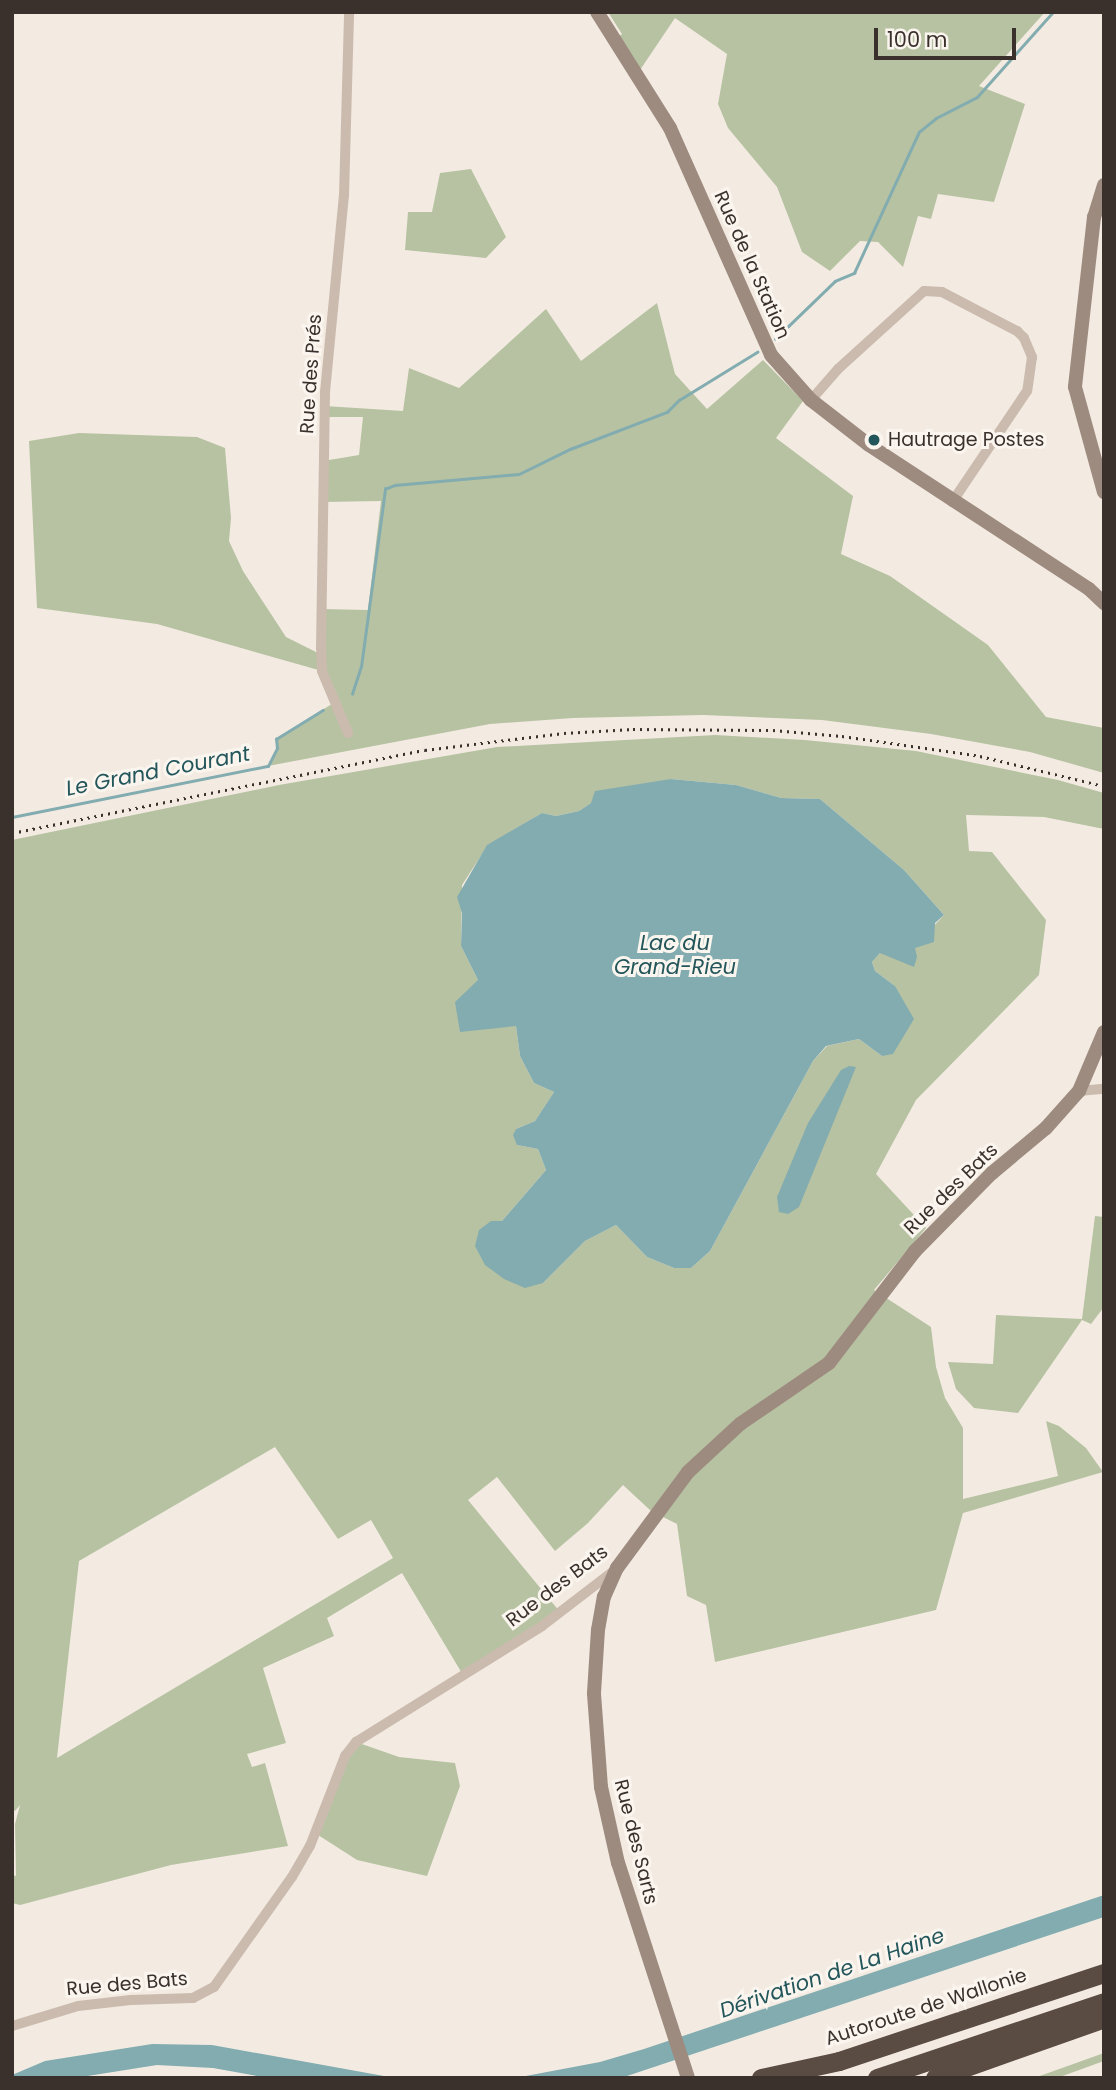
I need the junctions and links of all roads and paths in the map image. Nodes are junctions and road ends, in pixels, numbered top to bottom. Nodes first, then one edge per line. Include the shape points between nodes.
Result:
1 (349, 12) edge
2 (597, 12) edge
3 (1104, 185) edge
4 (811, 400) junction
5 (1104, 492) edge
6 (952, 502) junction
7 (1104, 603) edge
8 (348, 733) dead end
9 (1104, 1032) edge
10 (1104, 1089) edge
11 (1079, 1091) junction
12 (617, 1568) junction
13 (1104, 1973) edge
14 (1104, 2002) edge
15 (1104, 2018) edge
16 (12, 2026) edge
17 (839, 2061) junction
18 (688, 2078) edge
19 (761, 2078) edge
20 (788, 2078) edge
21 (877, 2078) edge
22 (935, 2078) edge

1 - 8 street, Rue des Prés via 344,195 325,392 321,648 322,671
2 - 4 street, Rue de la Station via 670,128 764,343
3 - 5 street via 1094,218 1075,387
4 - 6 street, Rue de la Station
4 - 6 street via 838,369 924,291 942,292 1017,331 1032,356 1027,391
6 - 7 street, Rue de la Station
9 - 11 street, Rue des Bats
10 - 11 street
11 - 12 street, Rue des Bats via 915,1251 829,1363 705,1454
12 - 16 street, Rue des Bats via 542,1626 356,1742 345,1756 310,1846 214,1987 192,1998 78,2006
12 - 18 street, Rue des Sarts via 604,1597 598,1630 595,1723 609,1828
13 - 17 highway, Autoroute de Wallonie
14 - 21 highway
15 - 22 highway
17 - 19 highway, Autoroute de Wallonie
17 - 20 highway

